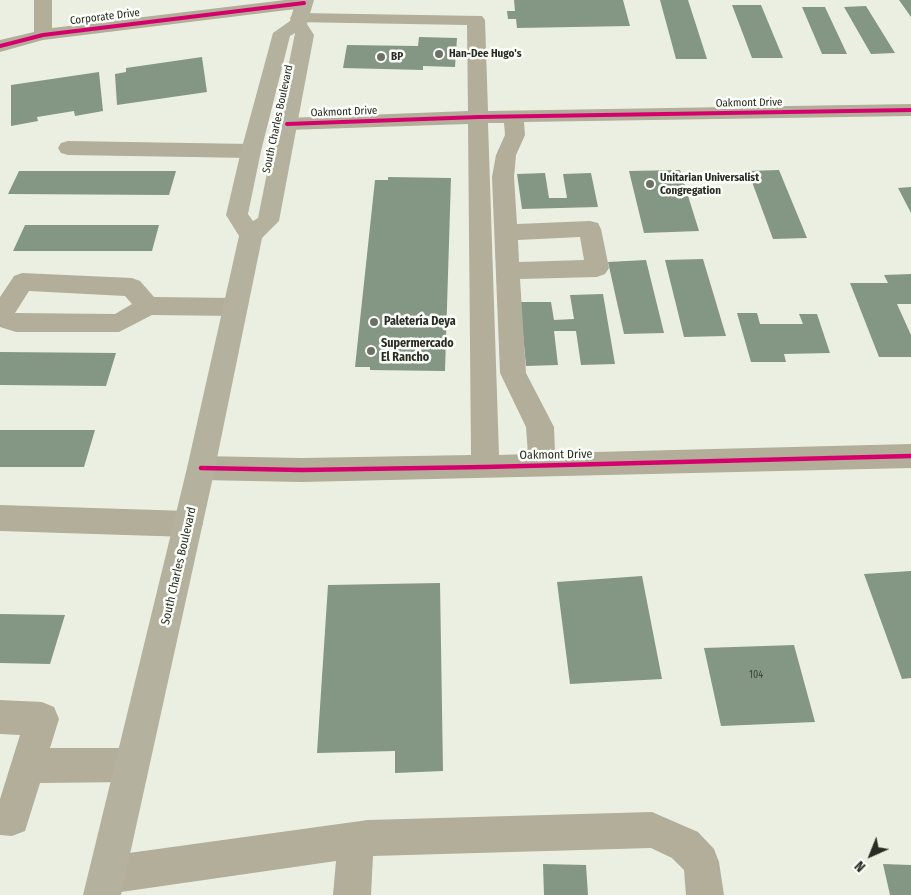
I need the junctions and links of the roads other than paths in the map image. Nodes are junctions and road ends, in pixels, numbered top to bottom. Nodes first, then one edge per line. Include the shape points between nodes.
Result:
1 (43, 0) edge
2 (301, 11) edge
3 (43, 35) junction
4 (280, 39) junction
5 (0, 46) edge
6 (911, 110) edge
7 (479, 117) junction
8 (513, 117) junction
9 (287, 124) junction
10 (68, 148) dead end
11 (251, 151) junction
12 (269, 212) junction
13 (506, 232) junction
14 (251, 235) junction
15 (508, 271) junction
16 (148, 306) junction
17 (236, 307) junction
18 (0, 317) edge
19 (908, 462) edge
20 (542, 466) junction
21 (485, 467) junction
22 (201, 468) junction
23 (0, 518) edge
24 (188, 524) junction
25 (0, 717) edge
26 (132, 765) junction
27 (28, 766) junction
28 (0, 817) edge
29 (356, 840) junction
30 (104, 885) edge
31 (352, 895) edge
32 (705, 895) edge

1 - 3 street
2 - 3 street, Corporate Drive
2 - 4 main road via 282,32
2 - 7 street, Corporate Drive via 476,20
2 - 9 main road, South Charles Boulevard via 306,35
3 - 5 street, Corporate Drive
4 - 9 main road via 290,44 291,50 276,108 278,120
4 - 11 main road, South Charles Boulevard
6 - 8 street, Oakmont Drive
7 - 8 street, Oakmont Drive
7 - 9 street, Oakmont Drive
7 - 21 street
8 - 13 street via 515,134 506,155 503,177
9 - 12 main road, South Charles Boulevard
10 - 11 street
11 - 12 main road via 263,156 264,171 258,201
11 - 14 main road, South Charles Boulevard via 238,215
12 - 14 main road, South Charles Boulevard via 268,221
13 - 15 street
13 - 15 street via 590,229 597,268
14 - 17 main road, South Charles Boulevard
15 - 20 street via 513,373 540,428
16 - 17 street
16 - 18 street via 119,323 16,323
16 - 18 street via 132,287 22,282
17 - 22 main road, South Charles Boulevard
19 - 20 street, Oakmont Drive
20 - 21 street, Oakmont Drive
21 - 22 street, Oakmont Drive
22 - 24 main road, South Charles Boulevard
23 - 24 street
24 - 26 main road, South Charles Boulevard
25 - 27 street via 42,719
26 - 27 street
26 - 30 main road, South Charles Boulevard
27 - 28 street via 12,818
29 - 30 street
29 - 31 street
29 - 32 street via 652,830 685,845 701,862

